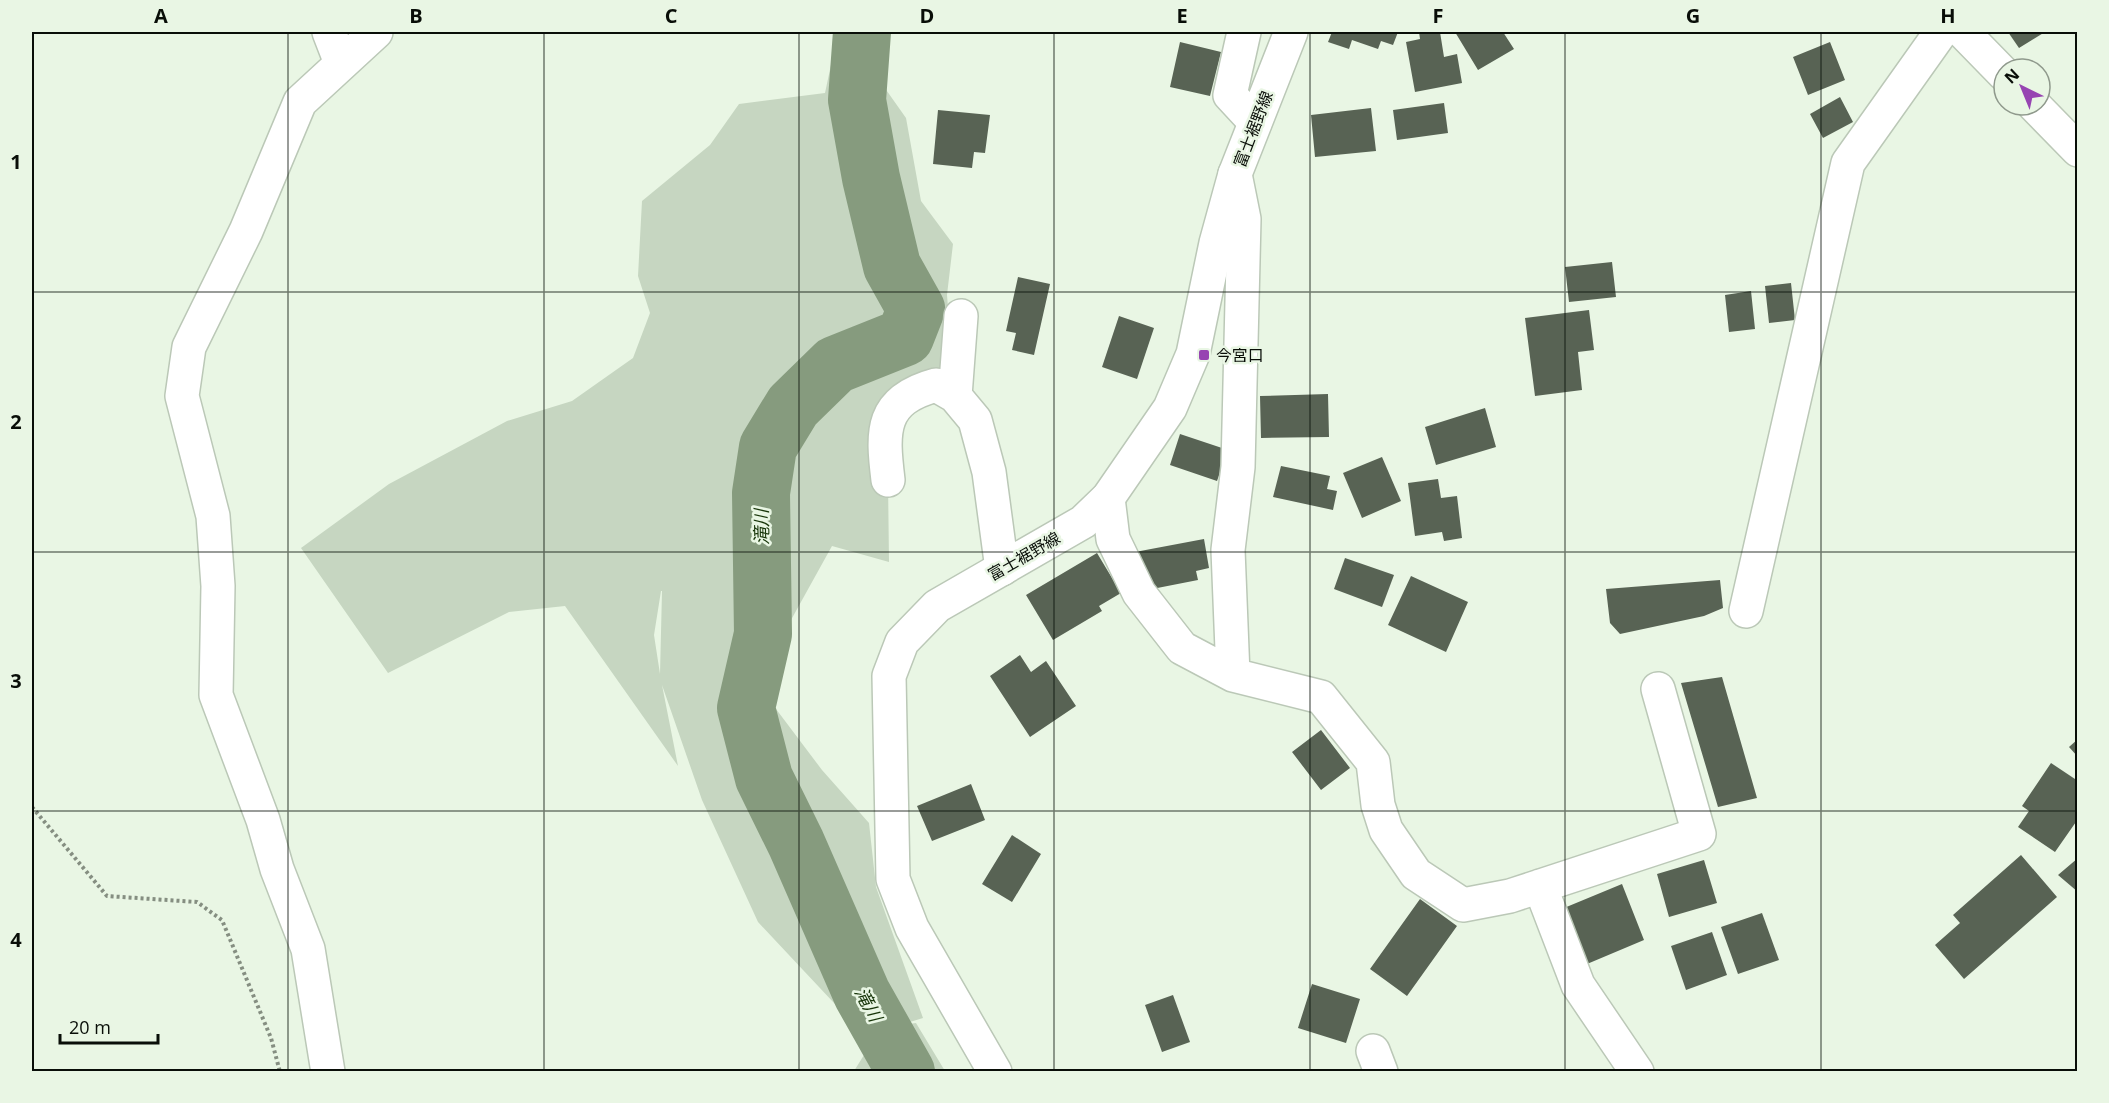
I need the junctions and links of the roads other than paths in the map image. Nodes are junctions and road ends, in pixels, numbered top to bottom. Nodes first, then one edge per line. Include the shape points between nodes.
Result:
1 (329, 32) edge
2 (376, 32) edge
3 (1244, 32) edge
4 (1292, 32) edge
5 (1941, 32) edge
6 (1963, 32) edge
7 (1992, 62) edge
8 (341, 63) junction
9 (2046, 117) edge
10 (1256, 122) junction
11 (2078, 150) edge
12 (1235, 174) junction
13 (961, 316) dead end
14 (955, 396) junction
15 (888, 480) dead end
16 (1108, 498) junction
17 (1002, 569) junction
18 (1746, 611) dead end
19 (1233, 675) junction
20 (1658, 689) dead end
21 (1540, 886) junction
22 (328, 1071) edge
23 (995, 1071) edge
24 (1637, 1071) edge

1 - 8 street
2 - 8 street
3 - 10 street via 1230,95
4 - 10 street, 富士裾野線
5 - 18 street via 1848,164
6 - 7 street
8 - 22 street via 300,102 283,136 246,231 189,346 182,396 213,516 218,586 216,695 308,949
9 - 11 street
10 - 12 street, 富士裾野線
12 - 16 street, 富士裾野線 via 1193,354 1170,408
12 - 19 street via 1244,219 1238,467 1228,550
13 - 14 street
14 - 15 street via 936,385 897,405 886,421
14 - 17 street via 975,420 989,472
16 - 17 street, 富士裾野線 via 1083,522
16 - 19 street via 1113,539 1139,593 1182,648
17 - 23 street, 富士裾野線 via 937,606 902,642 889,676 893,879 912,928
19 - 21 street via 1321,697 1373,762 1378,805 1386,830 1416,874 1463,905
20 - 21 street via 1699,834
21 - 24 street via 1578,985

